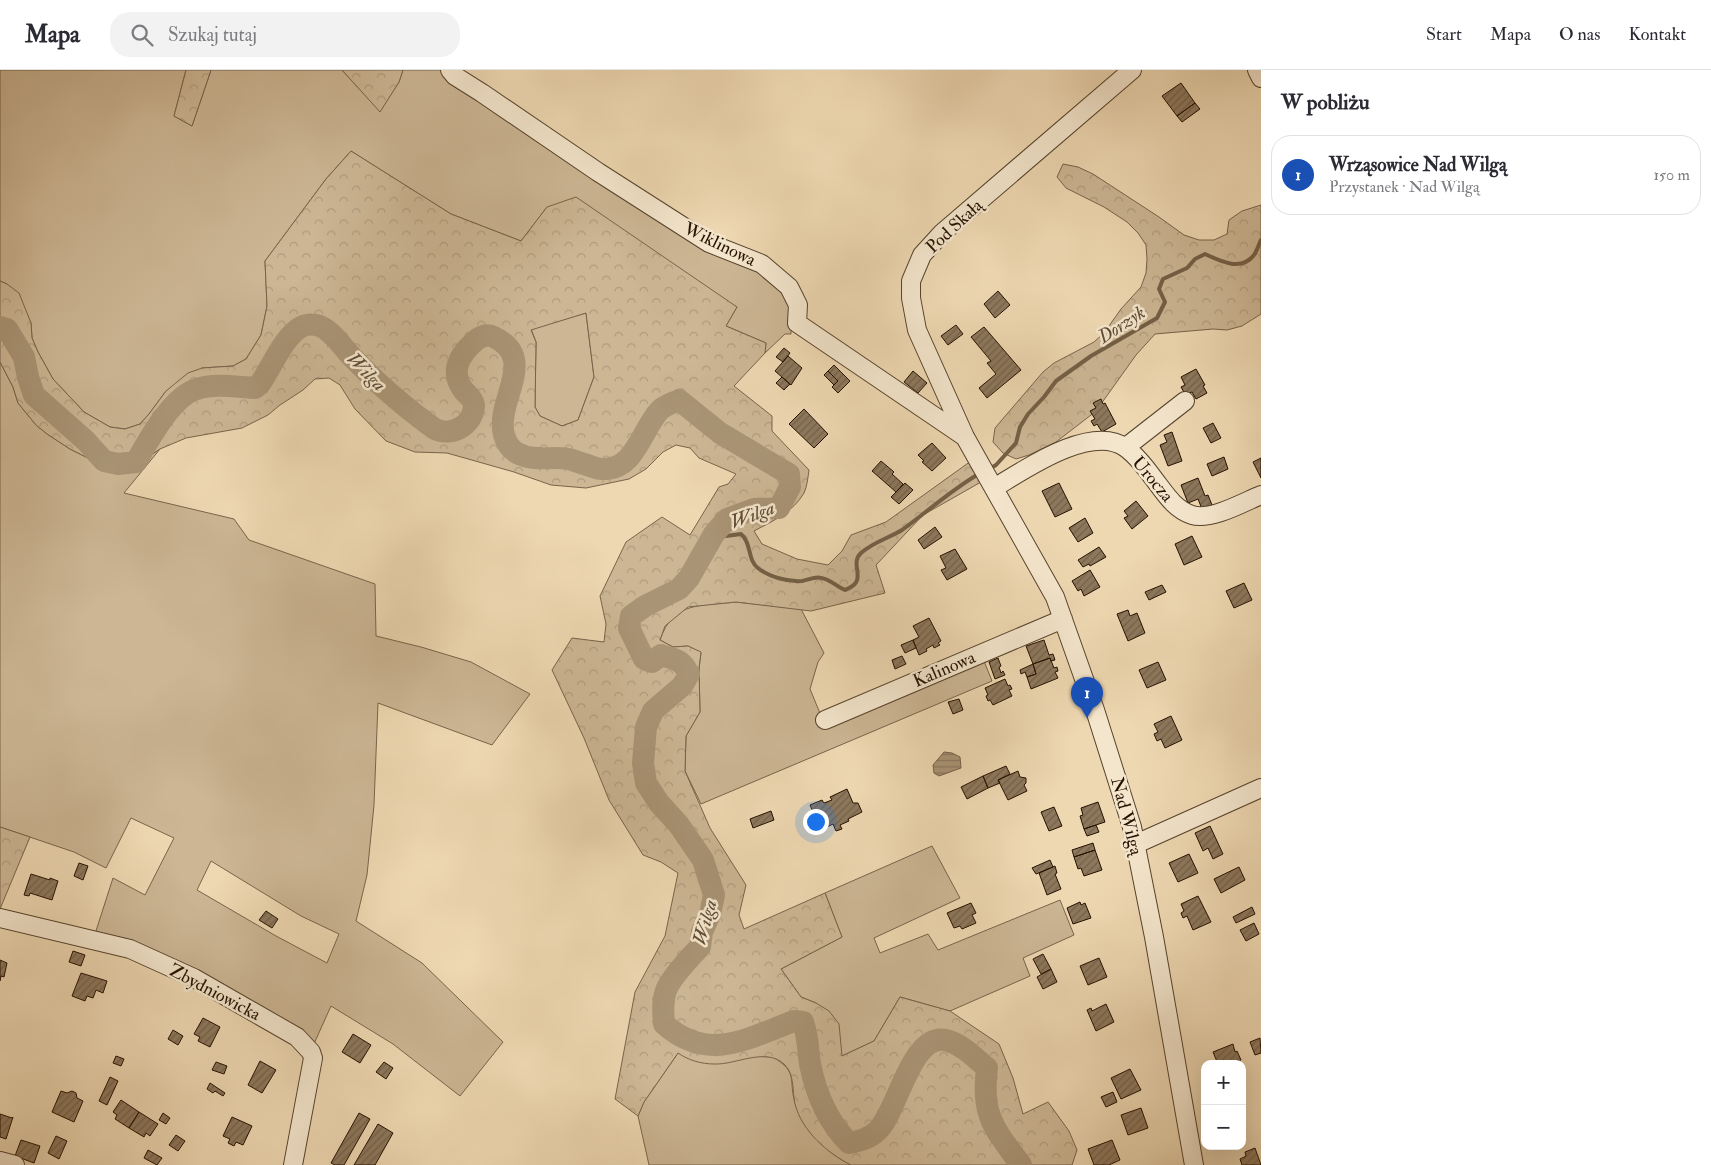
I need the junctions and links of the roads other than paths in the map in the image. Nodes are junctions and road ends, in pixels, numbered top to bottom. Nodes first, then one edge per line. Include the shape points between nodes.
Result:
1 (450, 70) edge
2 (1132, 70) edge
3 (1257, 70) edge
4 (1261, 78) edge
5 (1185, 401) dead end
6 (965, 437) junction
7 (1126, 447) junction
8 (994, 488) junction
9 (1261, 495) edge
10 (1063, 618) junction
11 (825, 720) dead end
12 (1261, 788) edge
13 (1136, 844) junction
14 (0, 918) edge
15 (0, 1161) edge
16 (15, 1165) edge
17 (293, 1165) edge
18 (1194, 1165) edge

1 - 6 street, Wiklinowa via 598,172 709,243 762,264 789,287 798,305 797,323
2 - 6 street, Pod Skałą via 942,234 922,255 911,281 917,330
3 - 4 street
5 - 7 street
6 - 8 street, Pod Skałą
7 - 8 street, Urocza via 1109,441 1082,443 1045,456
7 - 9 street, Urocza via 1166,498 1193,515 1209,516
8 - 10 street, Nad Wilgą via 1045,578
10 - 11 street, Kalinowa
10 - 13 street, Nad Wilgą
12 - 13 street
13 - 18 street, Nad Wilgą
14 - 17 street, Zbydniowicka via 130,949 194,978 297,1037 313,1058
15 - 16 street

